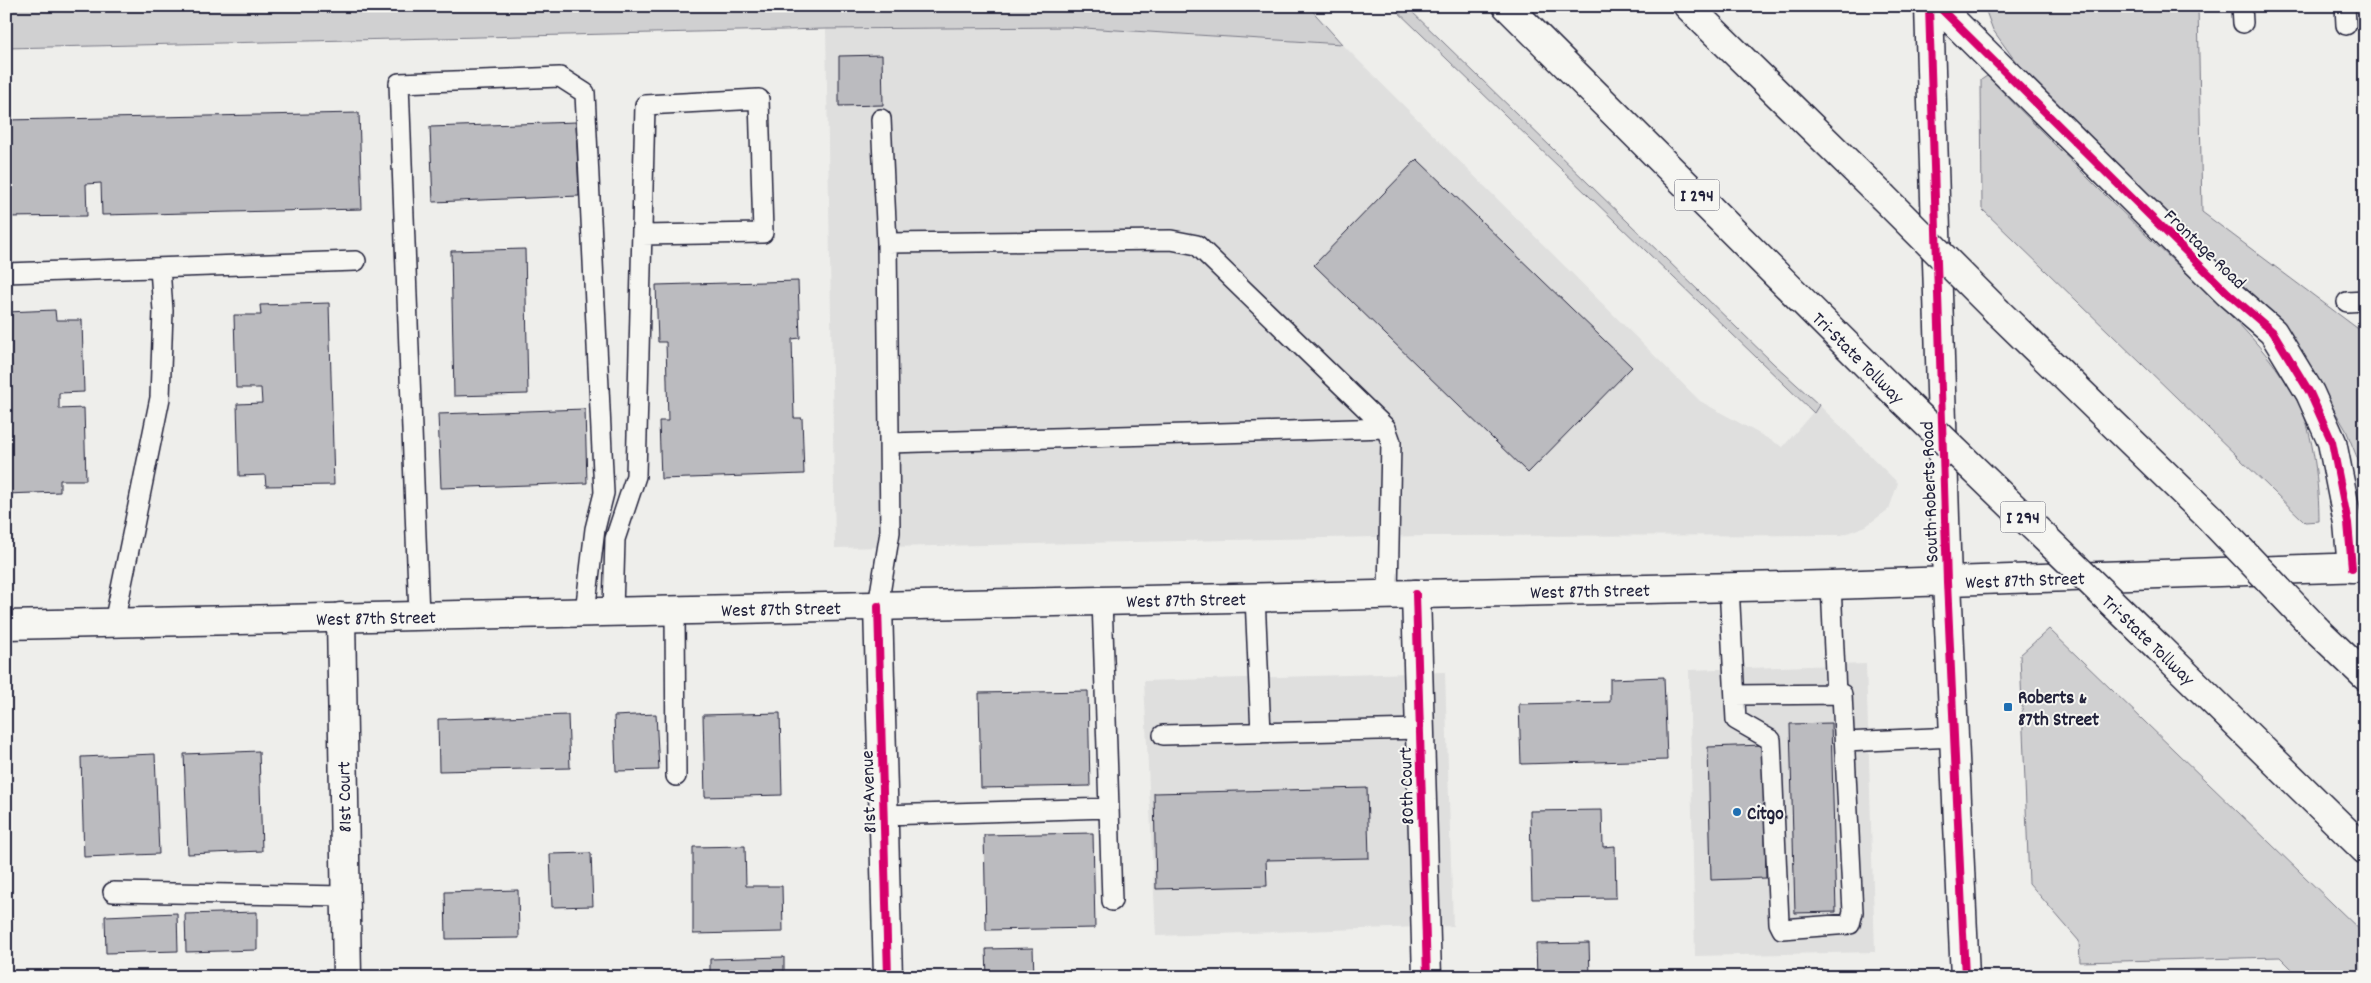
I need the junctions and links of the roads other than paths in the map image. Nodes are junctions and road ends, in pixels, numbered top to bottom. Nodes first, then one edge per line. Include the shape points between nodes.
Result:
1 (1507, 6) edge
2 (1688, 6) edge
3 (1929, 6) edge
4 (1938, 6) edge
5 (2345, 6) edge
6 (2346, 25) dead end
7 (881, 119) dead end
8 (642, 235) junction
9 (887, 243) junction
10 (356, 260) dead end
11 (160, 268) junction
12 (6, 273) edge
13 (1386, 428) junction
14 (889, 443) junction
15 (2358, 568) edge
16 (1947, 582) junction
17 (1831, 585) junction
18 (1729, 586) junction
19 (1388, 594) junction
20 (1416, 594) junction
21 (1255, 597) junction
22 (1102, 600) junction
23 (878, 606) junction
24 (675, 610) junction
25 (614, 611) junction
26 (585, 612) junction
27 (419, 616) junction
28 (341, 617) junction
29 (114, 622) junction
30 (6, 625) edge
31 (2365, 676) edge
32 (1836, 694) junction
33 (1735, 696) junction
34 (1420, 729) junction
35 (1261, 733) junction
36 (1162, 735) dead end
37 (1954, 737) junction
38 (1845, 742) junction
39 (676, 776) dead end
40 (1109, 808) junction
41 (884, 815) junction
42 (2365, 850) edge
43 (113, 892) dead end
44 (344, 896) junction
45 (1112, 902) dead end
46 (347, 977) edge
47 (888, 977) edge
48 (1427, 977) edge
49 (1965, 977) edge

1 - 42 main road, Tri-State Tollway / I 294, bridge via 1887,385
2 - 31 main road, bridge via 2209,516
3 - 16 main road, South Roberts Road
4 - 15 main road, Frontage Road via 2228,293 2273,332 2310,393 2332,442
5 - 6 lane
7 - 9 lane
8 - 8 lane via 645,104 759,98 763,234
8 - 25 lane via 636,476 615,539
9 - 13 lane via 1171,240 1197,245
9 - 14 lane
10 - 11 lane
11 - 12 lane
11 - 29 lane via 163,310 160,398
13 - 14 lane
13 - 19 lane via 1391,442
14 - 23 lane via 890,532
15 - 16 main road, West 87th Street
16 - 17 main road, West 87th Street
16 - 37 main road, South Roberts Road
17 - 18 main road, West 87th Street
17 - 32 lane
18 - 20 main road, West 87th Street
18 - 33 lane
19 - 20 main road, West 87th Street
19 - 21 main road, West 87th Street
20 - 34 main road, 80th Court
21 - 22 main road, West 87th Street
21 - 35 lane
22 - 23 main road, West 87th Street
22 - 40 lane
23 - 24 main road, West 87th Street
23 - 41 main road, 81st Avenue
24 - 25 main road, West 87th Street
24 - 39 lane
25 - 26 main road, West 87th Street
26 - 27 main road, West 87th Street
26 - 27 lane via 595,529 604,493 592,235 585,93 560,77 399,84
27 - 28 main road, West 87th Street
28 - 29 main road, West 87th Street
28 - 44 main road, 81st Court
29 - 30 main road, West 87th Street
32 - 33 lane
32 - 38 lane via 1842,694
33 - 38 lane via 1736,720 1771,740 1779,923 1782,928 1850,924 1853,912
34 - 35 lane
34 - 48 main road, 80th Court
35 - 36 lane
37 - 38 lane
37 - 49 main road, South Roberts Road
40 - 41 lane
40 - 45 lane
41 - 47 main road, 81st Avenue
43 - 44 lane
44 - 46 main road, 81st Court

